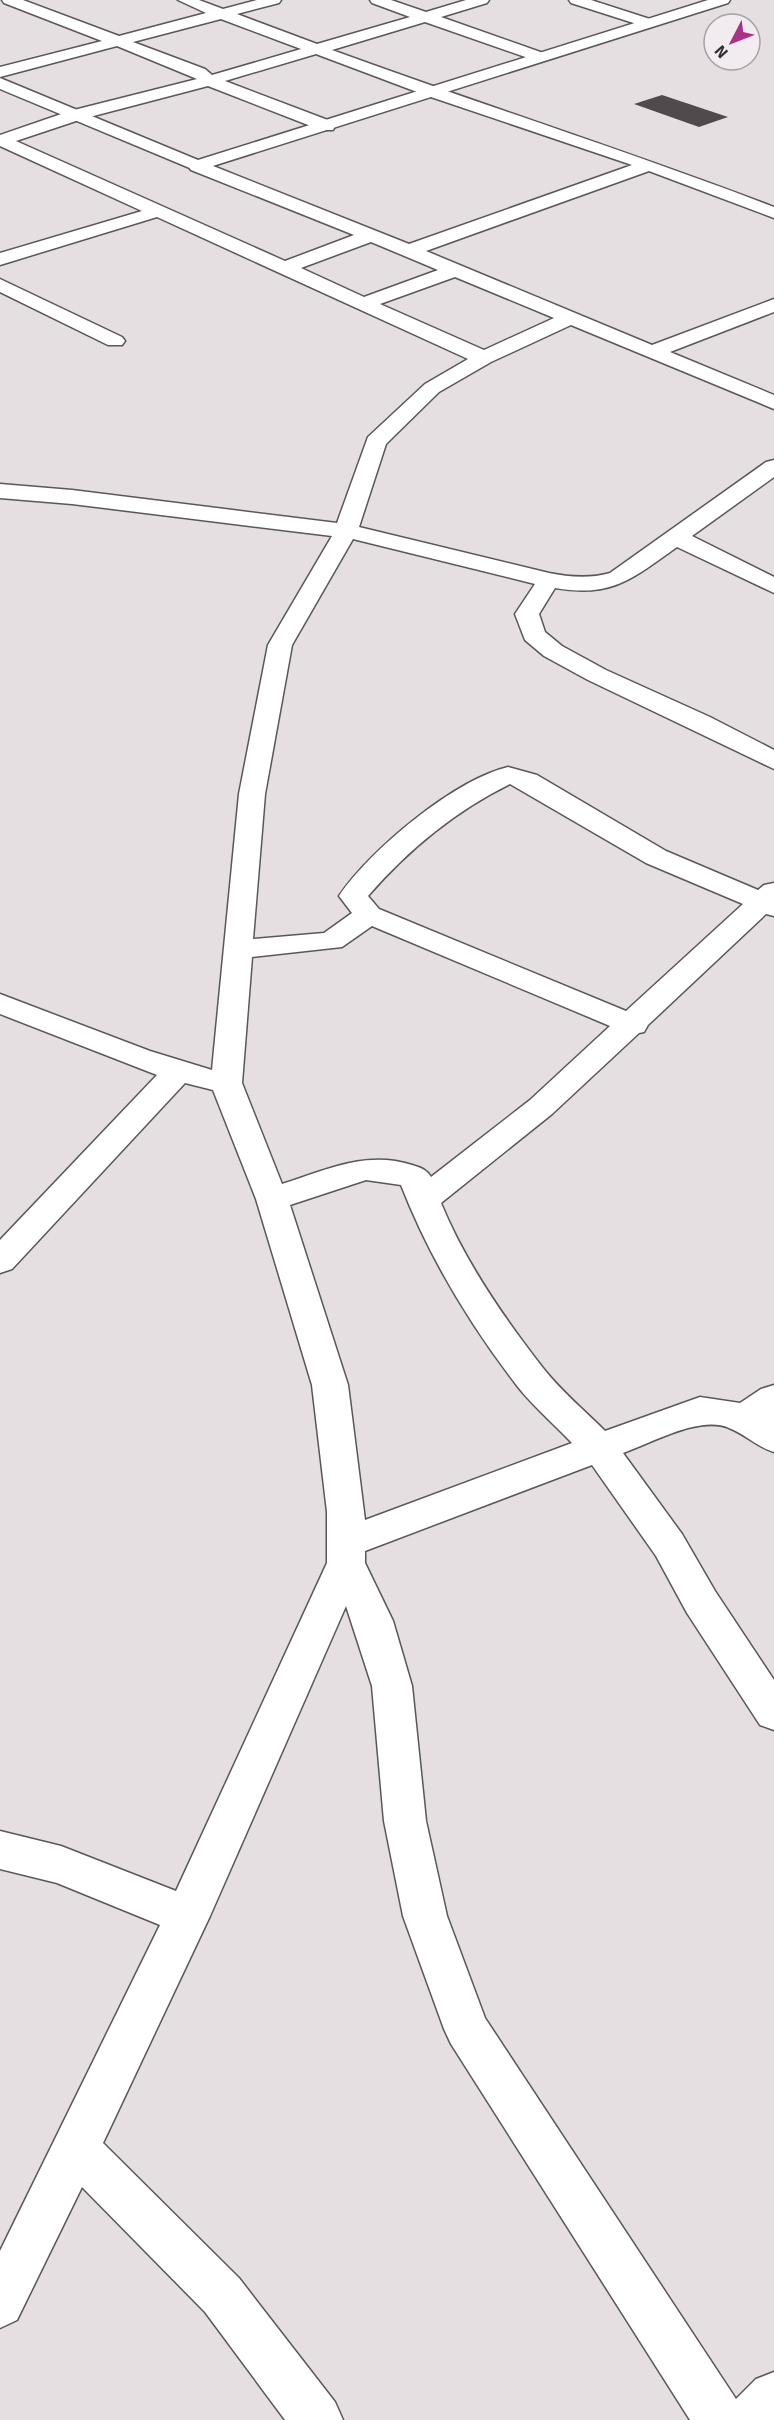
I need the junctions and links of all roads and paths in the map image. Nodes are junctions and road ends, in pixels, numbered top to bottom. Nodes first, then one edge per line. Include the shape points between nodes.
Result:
1 (9, 0) edge
2 (56, 0) edge
3 (185, 0) edge
4 (274, 0) edge
5 (377, 0) edge
6 (482, 0) edge
7 (576, 0) edge
8 (723, 0) edge
9 (26, 7) junction
10 (221, 13) junction
11 (0, 14) edge
12 (425, 16) junction
13 (648, 23) junction
14 (115, 41) junction
15 (317, 48) junction
16 (540, 57) junction
17 (0, 72) edge
18 (209, 81) junction
19 (0, 83) edge
20 (431, 92) junction
21 (76, 115) junction
22 (327, 126) junction
23 (0, 140) edge
24 (649, 165) junction
25 (197, 166) junction
26 (156, 212) junction
27 (774, 213) edge
28 (371, 235) junction
29 (408, 251) junction
30 (0, 259) edge
31 (282, 269) junction
32 (456, 270) junction
33 (0, 285) edge
34 (361, 304) junction
35 (774, 305) edge
36 (569, 319) junction
37 (115, 341) dead end
38 (650, 354) junction
39 (484, 358) junction
40 (774, 403) edge
41 (769, 476) edge
42 (0, 491) edge
43 (346, 531) junction
44 (676, 537) junction
45 (549, 580) junction
46 (774, 586) edge
47 (774, 761) edge
48 (770, 900) edge
49 (369, 915) junction
50 (238, 949) junction
51 (0, 1003) edge
52 (633, 1025) junction
53 (177, 1072) junction
54 (226, 1083) junction
55 (272, 1199) junction
56 (425, 1199) junction
57 (13, 1234) edge
58 (0, 1261) edge
59 (774, 1398) edge
60 (743, 1419) junction
61 (774, 1438) edge
62 (600, 1449) junction
63 (346, 1553) junction
64 (774, 1713) edge
65 (0, 1850) edge
66 (188, 1916) junction
67 (78, 2150) junction
68 (0, 2303) edge
69 (774, 2397) edge
70 (318, 2420) edge
71 (720, 2420) edge
72 (751, 2420) edge

1 - 9 street
2 - 9 street
3 - 10 street
4 - 10 street
5 - 12 street
6 - 12 street
7 - 13 street
8 - 13 street
9 - 11 street
9 - 14 street
10 - 14 street
10 - 15 street
12 - 15 street
12 - 16 street
13 - 16 street
14 - 17 street
14 - 18 street via 199,72
15 - 18 street
15 - 20 street
16 - 20 street
18 - 21 street
18 - 22 street
19 - 21 street
20 - 22 street
20 - 24 street
21 - 23 street
21 - 25 street
22 - 25 street
23 - 26 street
24 - 27 street
24 - 29 street
25 - 28 street
26 - 30 street
26 - 31 street
28 - 29 street
28 - 31 street
29 - 32 street
31 - 34 street
32 - 34 street
32 - 36 street
33 - 37 street
34 - 39 street
35 - 38 street
36 - 38 street
36 - 39 street
38 - 40 street
39 - 43 street via 432,388 376,442
41 - 44 street
42 - 43 street
43 - 45 street
43 - 50 street via 280,645 252,794
44 - 45 street via 618,578 597,586
44 - 46 street
45 - 47 street via 526,614 534,635 553,651
48 - 49 street via 656,856 528,781 508,775 476,789 431,821 367,879 352,896
48 - 52 street
49 - 50 street via 332,941
49 - 52 street
50 - 54 street
51 - 53 street
52 - 56 street via 541,1107
53 - 54 street
53 - 57 street
54 - 55 street
55 - 56 street via 364,1169 395,1171 415,1178
55 - 63 street via 330,1385 346,1512
56 - 62 street via 435,1229 482,1308 532,1379
57 - 58 street
59 - 60 street
60 - 61 street
60 - 62 street via 720,1409 700,1410
62 - 63 street
62 - 64 street via 669,1545 701,1602
63 - 66 street
63 - 71 street via 373,1621 392,1686 405,1821 425,1916 467,2029
65 - 66 street via 61,1864
66 - 67 street
67 - 68 street
67 - 70 street via 222,2295
69 - 72 street

